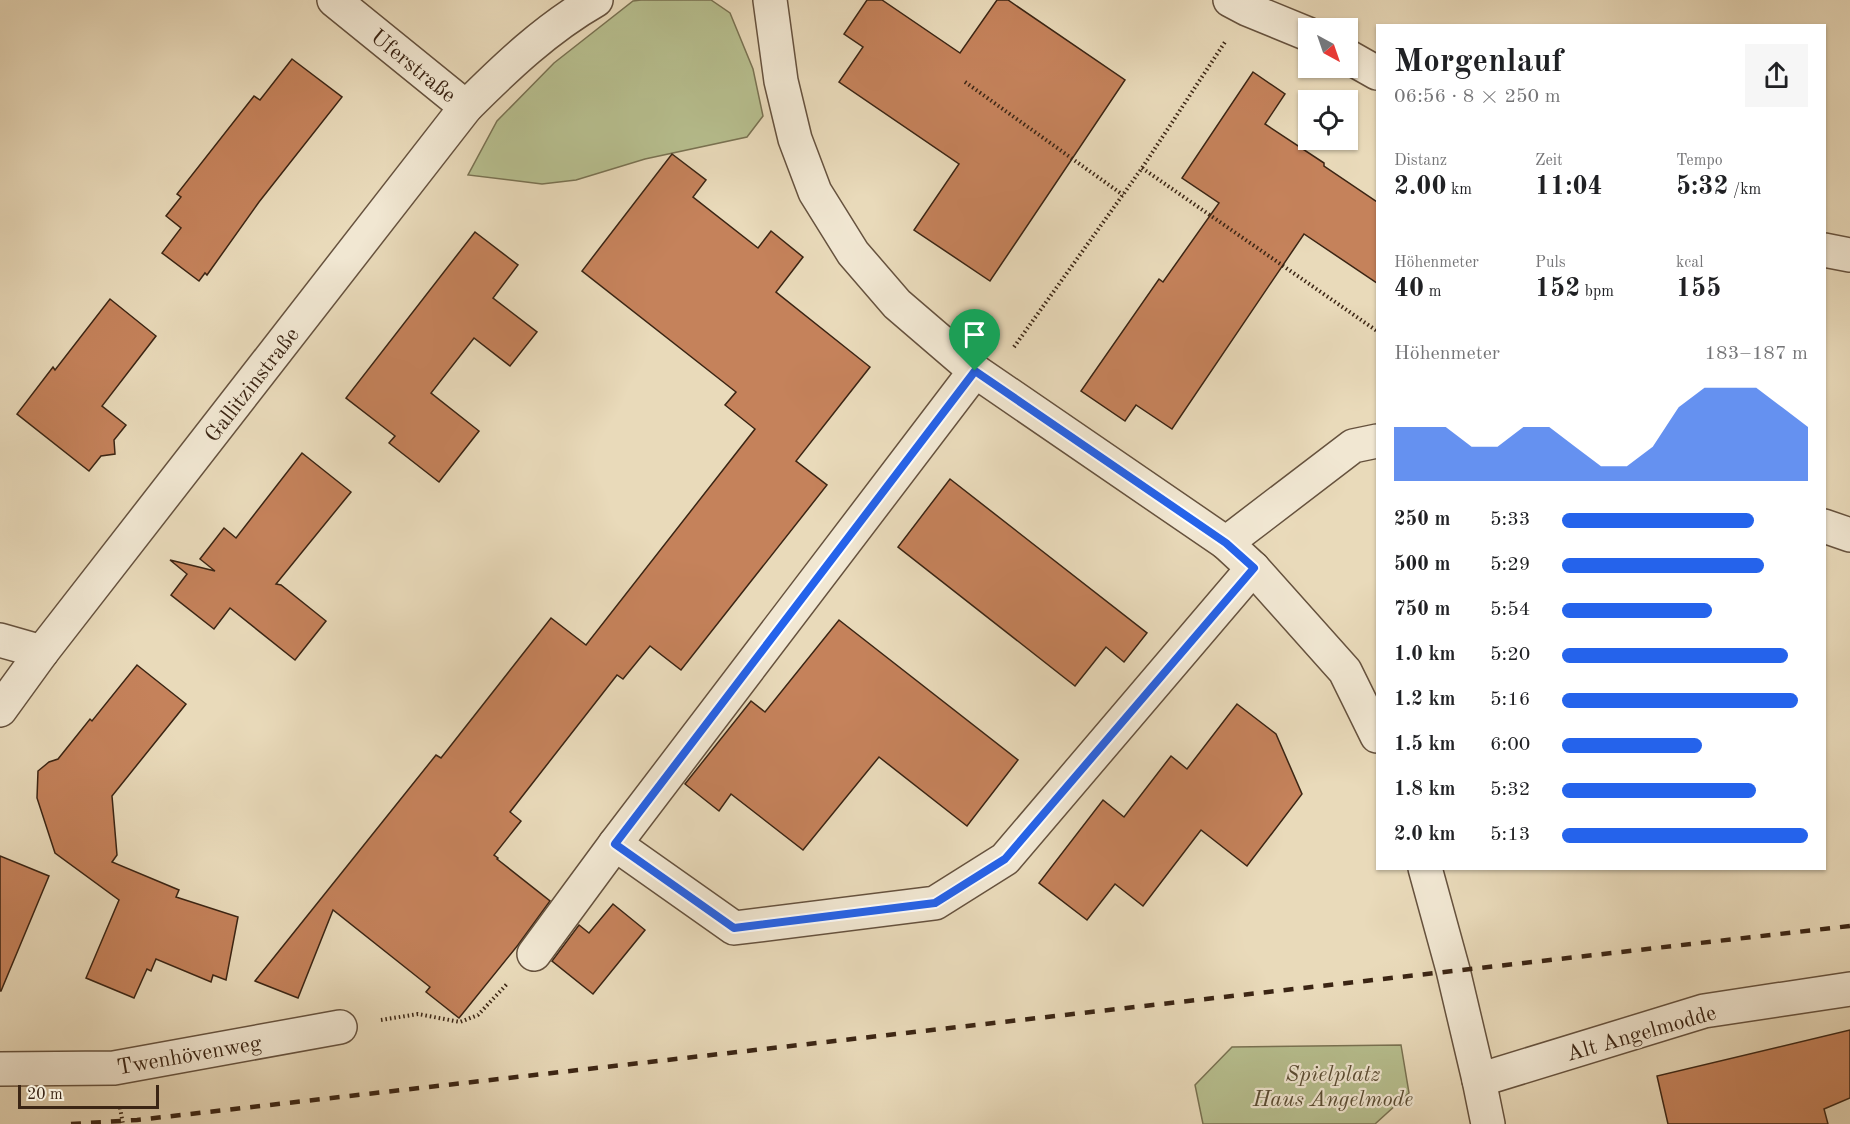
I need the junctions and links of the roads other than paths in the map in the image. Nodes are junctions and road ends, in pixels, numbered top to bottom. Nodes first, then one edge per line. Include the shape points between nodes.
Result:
1 (334, 0) edge
2 (596, 0) edge
3 (770, 0) edge
4 (1238, 5) edge
5 (1298, 30) edge
6 (1358, 62) edge
7 (1376, 72) edge
8 (466, 107) junction
9 (1826, 250) edge
10 (1850, 255) edge
11 (982, 376) junction
12 (1376, 441) edge
13 (1226, 543) junction
14 (1254, 568) junction
15 (0, 640) edge
16 (42, 652) junction
17 (0, 710) edge
18 (1376, 733) edge
19 (615, 844) junction
20 (1426, 870) edge
21 (534, 954) road end
22 (1850, 989) edge
23 (340, 1027) road end
24 (0, 1069) edge
25 (1479, 1080) junction
26 (1488, 1124) edge

1 - 8 street, Uferstraße
2 - 8 street, Gallitzinstraße via 571,14 509,63
3 - 11 street via 781,81 795,139 815,192 853,253 897,304
4 - 5 street
6 - 7 street
8 - 16 street, Gallitzinstraße
9 - 10 street
11 - 13 street
11 - 19 street
12 - 13 street via 1353,446
13 - 14 street
14 - 18 street via 1345,671
14 - 19 street via 1005,859 935,903 734,928
15 - 16 street
16 - 17 street, Gallitzinstraße
19 - 21 street
20 - 25 street
22 - 25 street, Alt Angelmodde via 1704,1011
23 - 24 street, Twenhövenweg via 114,1068
25 - 26 street

